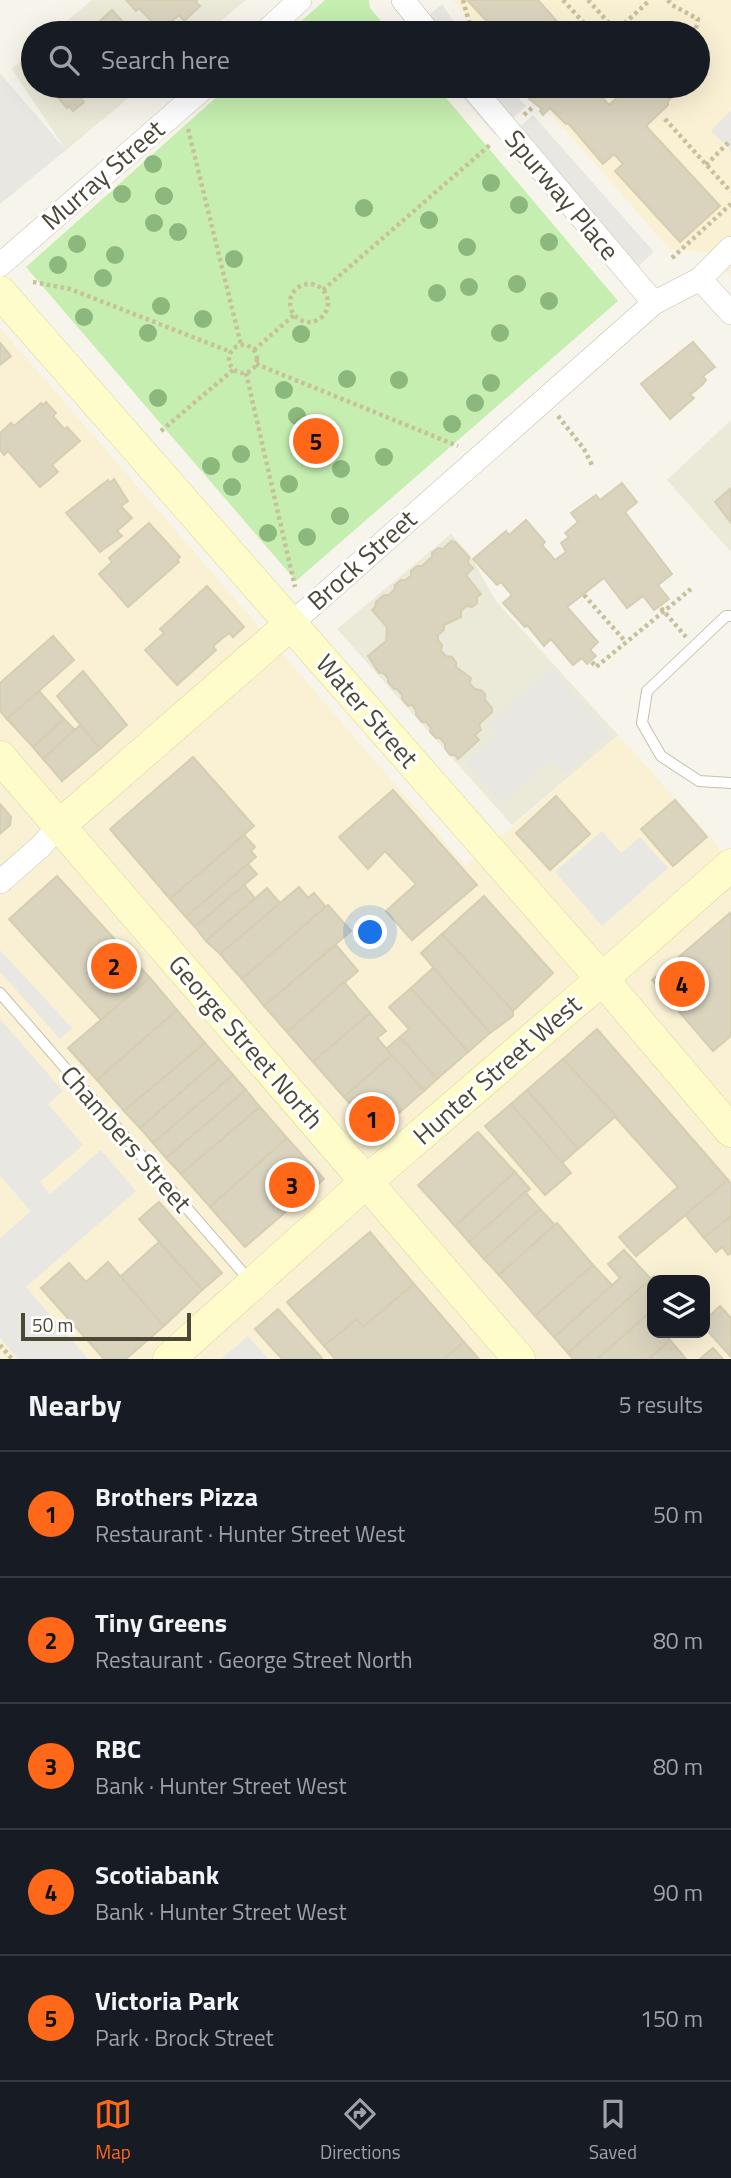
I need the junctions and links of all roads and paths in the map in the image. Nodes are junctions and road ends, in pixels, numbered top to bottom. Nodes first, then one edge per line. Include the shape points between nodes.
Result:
1 (300, 0) edge
2 (403, 0) edge
3 (463, 0) edge
4 (563, 0) edge
5 (588, 0) edge
6 (650, 0) edge
7 (668, 0) edge
8 (277, 21) edge
9 (420, 21) edge
10 (469, 21) edge
11 (582, 21) edge
12 (606, 21) edge
13 (628, 21) edge
14 (698, 21) edge
15 (193, 98) edge
16 (481, 98) edge
17 (183, 107) junction
18 (665, 119) dead end
19 (731, 142) edge
20 (485, 149) dead end
21 (706, 165) junction
22 (731, 192) edge
23 (731, 204) edge
24 (731, 248) edge
25 (672, 258) dead end
26 (0, 265) edge
27 (700, 279) junction
28 (33, 282) dead end
29 (323, 290) junction
30 (0, 292) edge
31 (654, 303) junction
32 (731, 313) edge
33 (294, 315) junction
34 (241, 345) junction
35 (254, 350) junction
36 (230, 352) junction
37 (256, 364) junction
38 (233, 370) junction
39 (246, 373) junction
40 (544, 399) junction
41 (161, 430) dead end
42 (458, 446) dead end
43 (592, 465) dead end
44 (295, 589) dead end
45 (691, 589) dead end
46 (584, 595) dead end
47 (663, 610) junction
48 (731, 616) edge
49 (290, 624) junction
50 (625, 640) junction
51 (694, 646) junction
52 (592, 662) dead end
53 (0, 757) edge
54 (731, 783) edge
55 (60, 826) junction
56 (731, 865) edge
57 (0, 882) edge
58 (602, 979) junction
59 (0, 993) edge
60 (731, 1131) edge
61 (366, 1182) junction
62 (254, 1285) junction
63 (0, 1345) edge
64 (12, 1359) edge
65 (169, 1359) edge
66 (519, 1359) edge

1 - 8 street
2 - 9 street
3 - 10 path
4 - 11 path
5 - 12 path
6 - 13 path
7 - 14 path
15 - 17 street, Murray Street
16 - 31 street, Spurway Place
17 - 26 street, Murray Street
17 - 34 path
18 - 21 path
19 - 21 path
20 - 29 path
21 - 22 path
23 - 25 path
24 - 27 street, Brock Street
27 - 31 street, Brock Street
27 - 32 street
28 - 36 path via 70,289
29 - 33 path via 315,285 297,289 291,297
29 - 33 path via 328,299 322,318 302,321
30 - 49 main road, Water Street
31 - 40 street, Brock Street
33 - 35 path
34 - 35 path
34 - 36 path
35 - 37 path
36 - 38 path
37 - 39 path
37 - 42 path
38 - 39 path
38 - 41 path
39 - 44 path
40 - 43 path
40 - 49 street, Brock Street
45 - 47 path
46 - 50 path
47 - 50 path
47 - 51 path
48 - 51 lane
49 - 55 main road, Brock Street
49 - 58 main road, Water Street
50 - 52 path via 596,667
51 - 54 lane via 647,691 642,723 661,756 699,781
53 - 55 main road, George Street North
55 - 57 street, Brock Street
55 - 61 main road, George Street North
56 - 58 main road, Hunter Street West
58 - 60 main road, Water Street
58 - 61 main road, Hunter Street West
59 - 62 lane, Chambers Street
61 - 62 main road, Hunter Street West
61 - 66 main road, George Street North
62 - 65 main road, Hunter Street West
63 - 64 path

